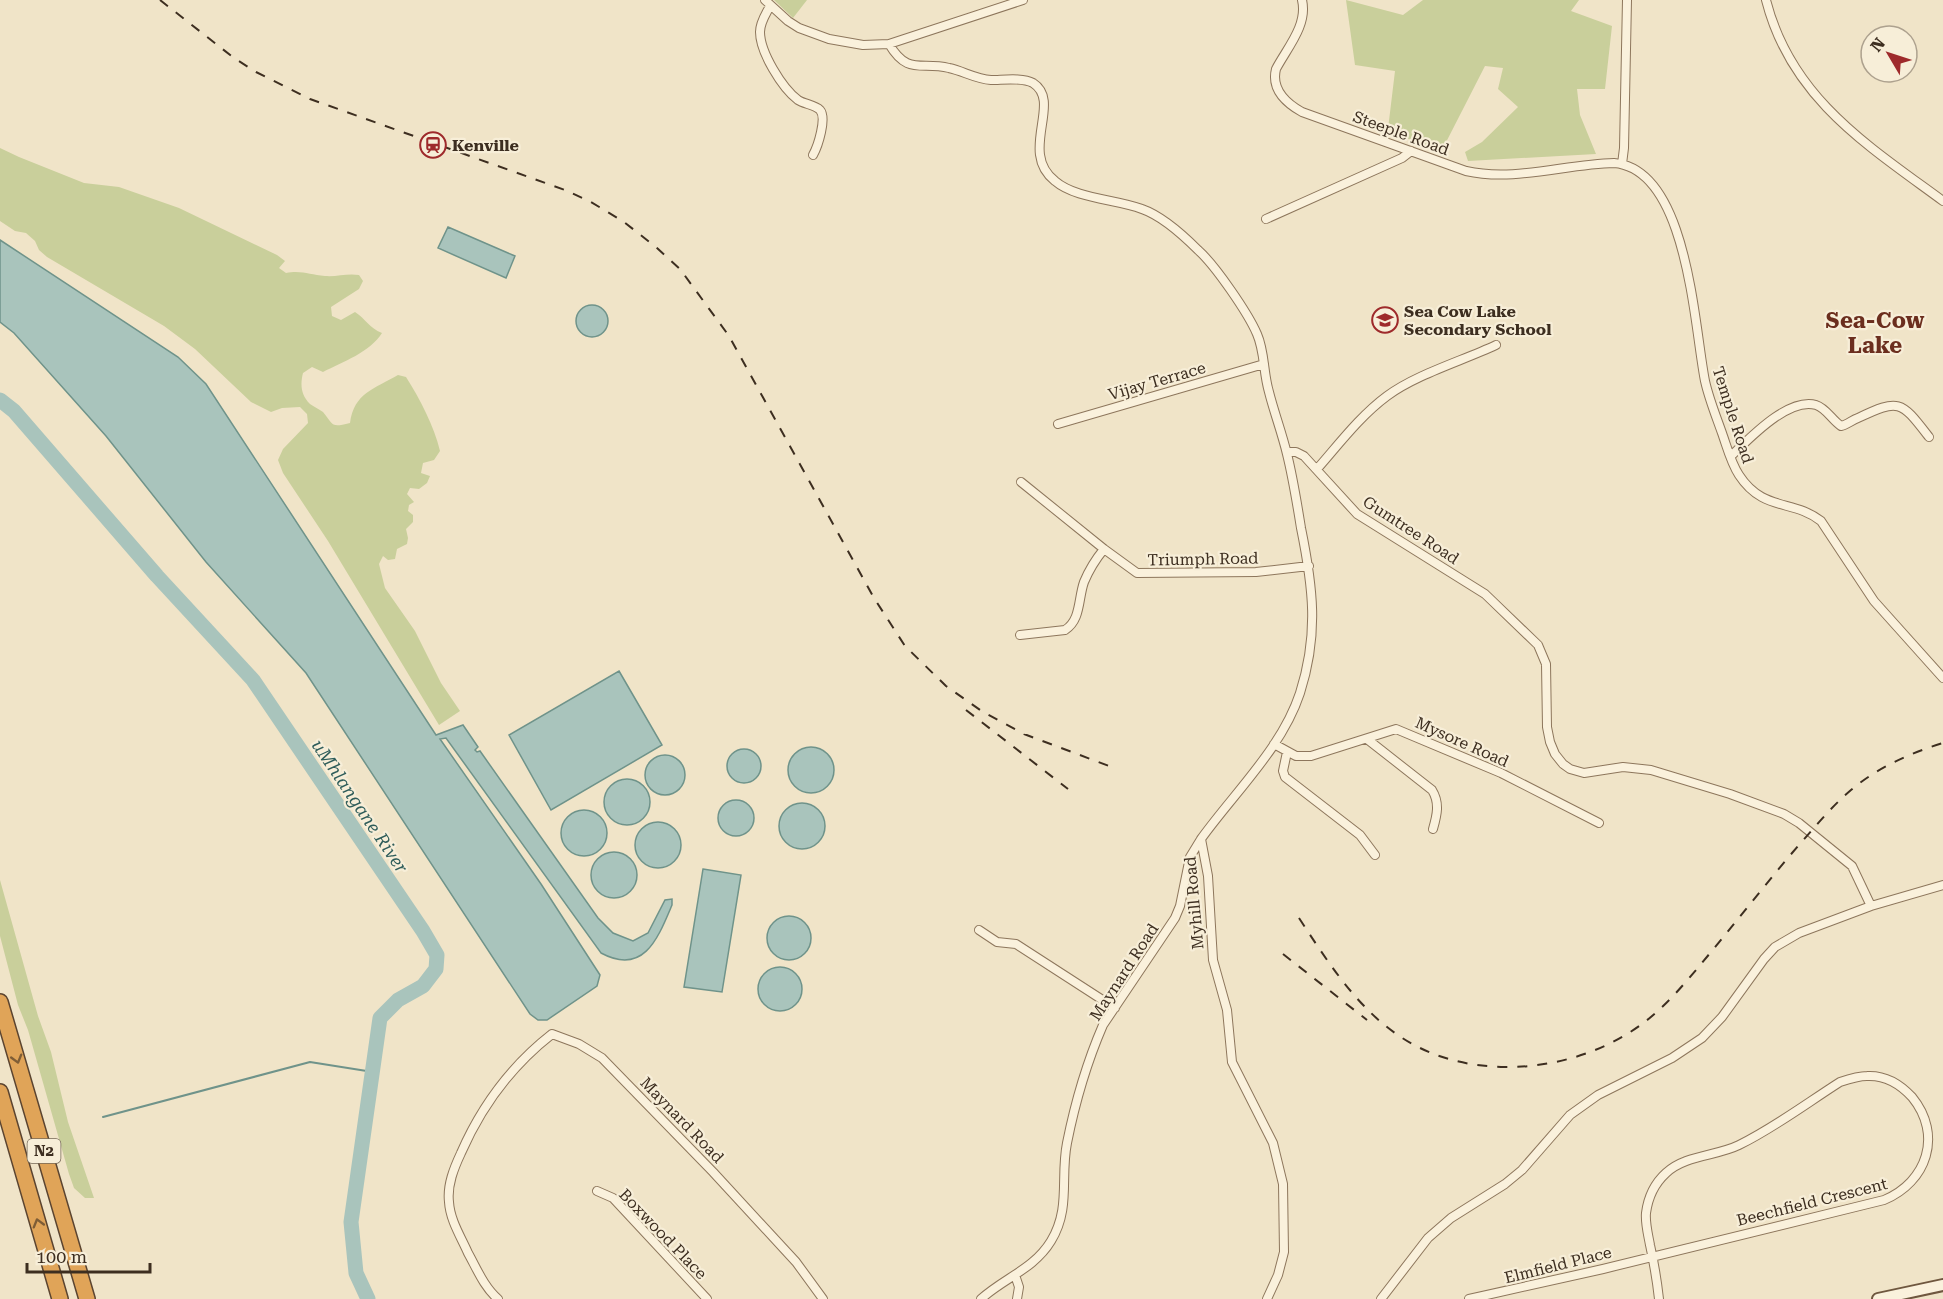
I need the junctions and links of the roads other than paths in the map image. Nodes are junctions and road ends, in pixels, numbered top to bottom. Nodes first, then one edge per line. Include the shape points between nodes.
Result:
1 (1023, 0) edge
2 (1302, 0) edge
3 (1627, 0) edge
4 (1766, 0) edge
5 (768, 3) edge
6 (889, 44) junction
7 (1411, 151) junction
8 (813, 155) dead end
9 (1622, 164) junction
10 (1943, 201) edge
11 (1266, 219) dead end
12 (1496, 345) dead end
13 (1264, 364) junction
14 (1058, 424) dead end
15 (1929, 437) dead end
16 (1287, 452) junction
17 (1731, 456) junction
18 (1317, 470) junction
19 (1021, 482) dead end
20 (1104, 549) junction
21 (1309, 567) junction
22 (1020, 635) dead end
23 (1943, 678) edge
24 (1367, 739) junction
25 (1274, 744) junction
26 (1287, 752) junction
27 (1599, 823) dead end
28 (1432, 829) dead end
29 (1201, 840) junction
30 (1375, 855) dead end
31 (1943, 885) edge
32 (1871, 906) junction
33 (979, 930) dead end
34 (0, 1002) edge
35 (1115, 1008) junction
36 (0, 1092) edge
37 (597, 1191) dead end
38 (1652, 1255) junction
39 (1016, 1275) junction
40 (1657, 1279) junction
41 (1943, 1285) edge
42 (60, 1299) edge
43 (87, 1299) edge
44 (498, 1299) edge
45 (707, 1299) edge
46 (823, 1299) edge
47 (981, 1299) edge
48 (1017, 1299) edge
49 (1267, 1299) edge
50 (1381, 1299) edge
51 (1469, 1299) edge
52 (1659, 1299) edge
53 (1664, 1299) edge
54 (1878, 1299) edge

1 - 6 street
2 - 7 street, Steeple Road via 1300,26 1275,74 1275,85 1284,99 1302,112
3 - 9 street
4 - 10 street via 1784,48 1816,98 1851,133
5 - 6 street via 799,28 823,37 863,45
5 - 8 street via 760,35 776,77 799,101 822,114
6 - 13 street via 897,57 911,65 946,67 990,80 1028,81 1041,90 1044,106 1039,154 1049,176 1064,188 1149,212 1190,242 1213,267 1252,325
7 - 9 street, Steeple Road via 1466,171 1495,175
7 - 11 street
9 - 17 street, Temple Road via 1648,181 1662,198 1677,229 1706,384
12 - 18 street via 1389,394
13 - 14 street, Vijay Terrace
13 - 16 street
15 - 17 street via 1914,417 1895,405 1884,405 1841,426 1821,407 1810,404 1777,416
16 - 18 street, Gumtree Road via 1300,453
16 - 21 street, Myhill Road
17 - 23 street, Temple Road via 1738,474 1754,492 1821,521 1874,601
18 - 32 street, Gumtree Road via 1357,514 1485,594 1538,645 1546,664 1550,742 1569,769 1584,773 1623,767 1651,770 1784,814 1852,866
19 - 20 street, Triumph Road
20 - 21 street, Triumph Road via 1143,575
20 - 22 street via 1087,575 1069,628
21 - 25 street, Myhill Road via 1313,624 1310,660 1295,707
24 - 26 street, Mysore Road via 1311,756
24 - 27 street, Mysore Road via 1392,729 1401,731 1500,773
24 - 28 street via 1432,790 1438,808
25 - 26 street, Mysore Road
25 - 29 street, Myhill Road
26 - 30 street via 1285,777 1360,835
29 - 35 street, Maynard Road via 1190,857 1174,918
29 - 49 street, Myhill Road via 1209,876 1213,960 1227,1010 1232,1062 1273,1143 1283,1184 1284,1252
31 - 32 street
32 - 50 street via 1799,933 1775,948 1702,1038 1672,1058 1598,1095 1570,1116 1522,1170 1428,1238
33 - 35 street via 997,942 1016,944
34 -> 43 highway, N2
35 - 39 street, Maynard Road via 1103,1025 1081,1086 1066,1145 1060,1221 1039,1256
42 -> 36 highway, N2
37 - 45 street, Boxwood Place via 613,1198
38 - 38 street, Beechfield Crescent via 1646,1214 1649,1199 1668,1171 1684,1162 1737,1146 1840,1082 1855,1078 1869,1076 1895,1082 1921,1108 1929,1128 1928,1154 1918,1176 1897,1194
38 - 40 street, Beechfield Crescent
38 - 51 street, Elmfield Place
39 - 47 street, Maynard Road
39 - 48 street
40 - 52 street, Beechfield Crescent
40 - 53 street, Beechfield Crescent
41 - 54 main road
44 - 46 street, Maynard Road via 486,1287 455,1226 449,1191 457,1161 490,1097 517,1065 552,1034 602,1058 796,1262

